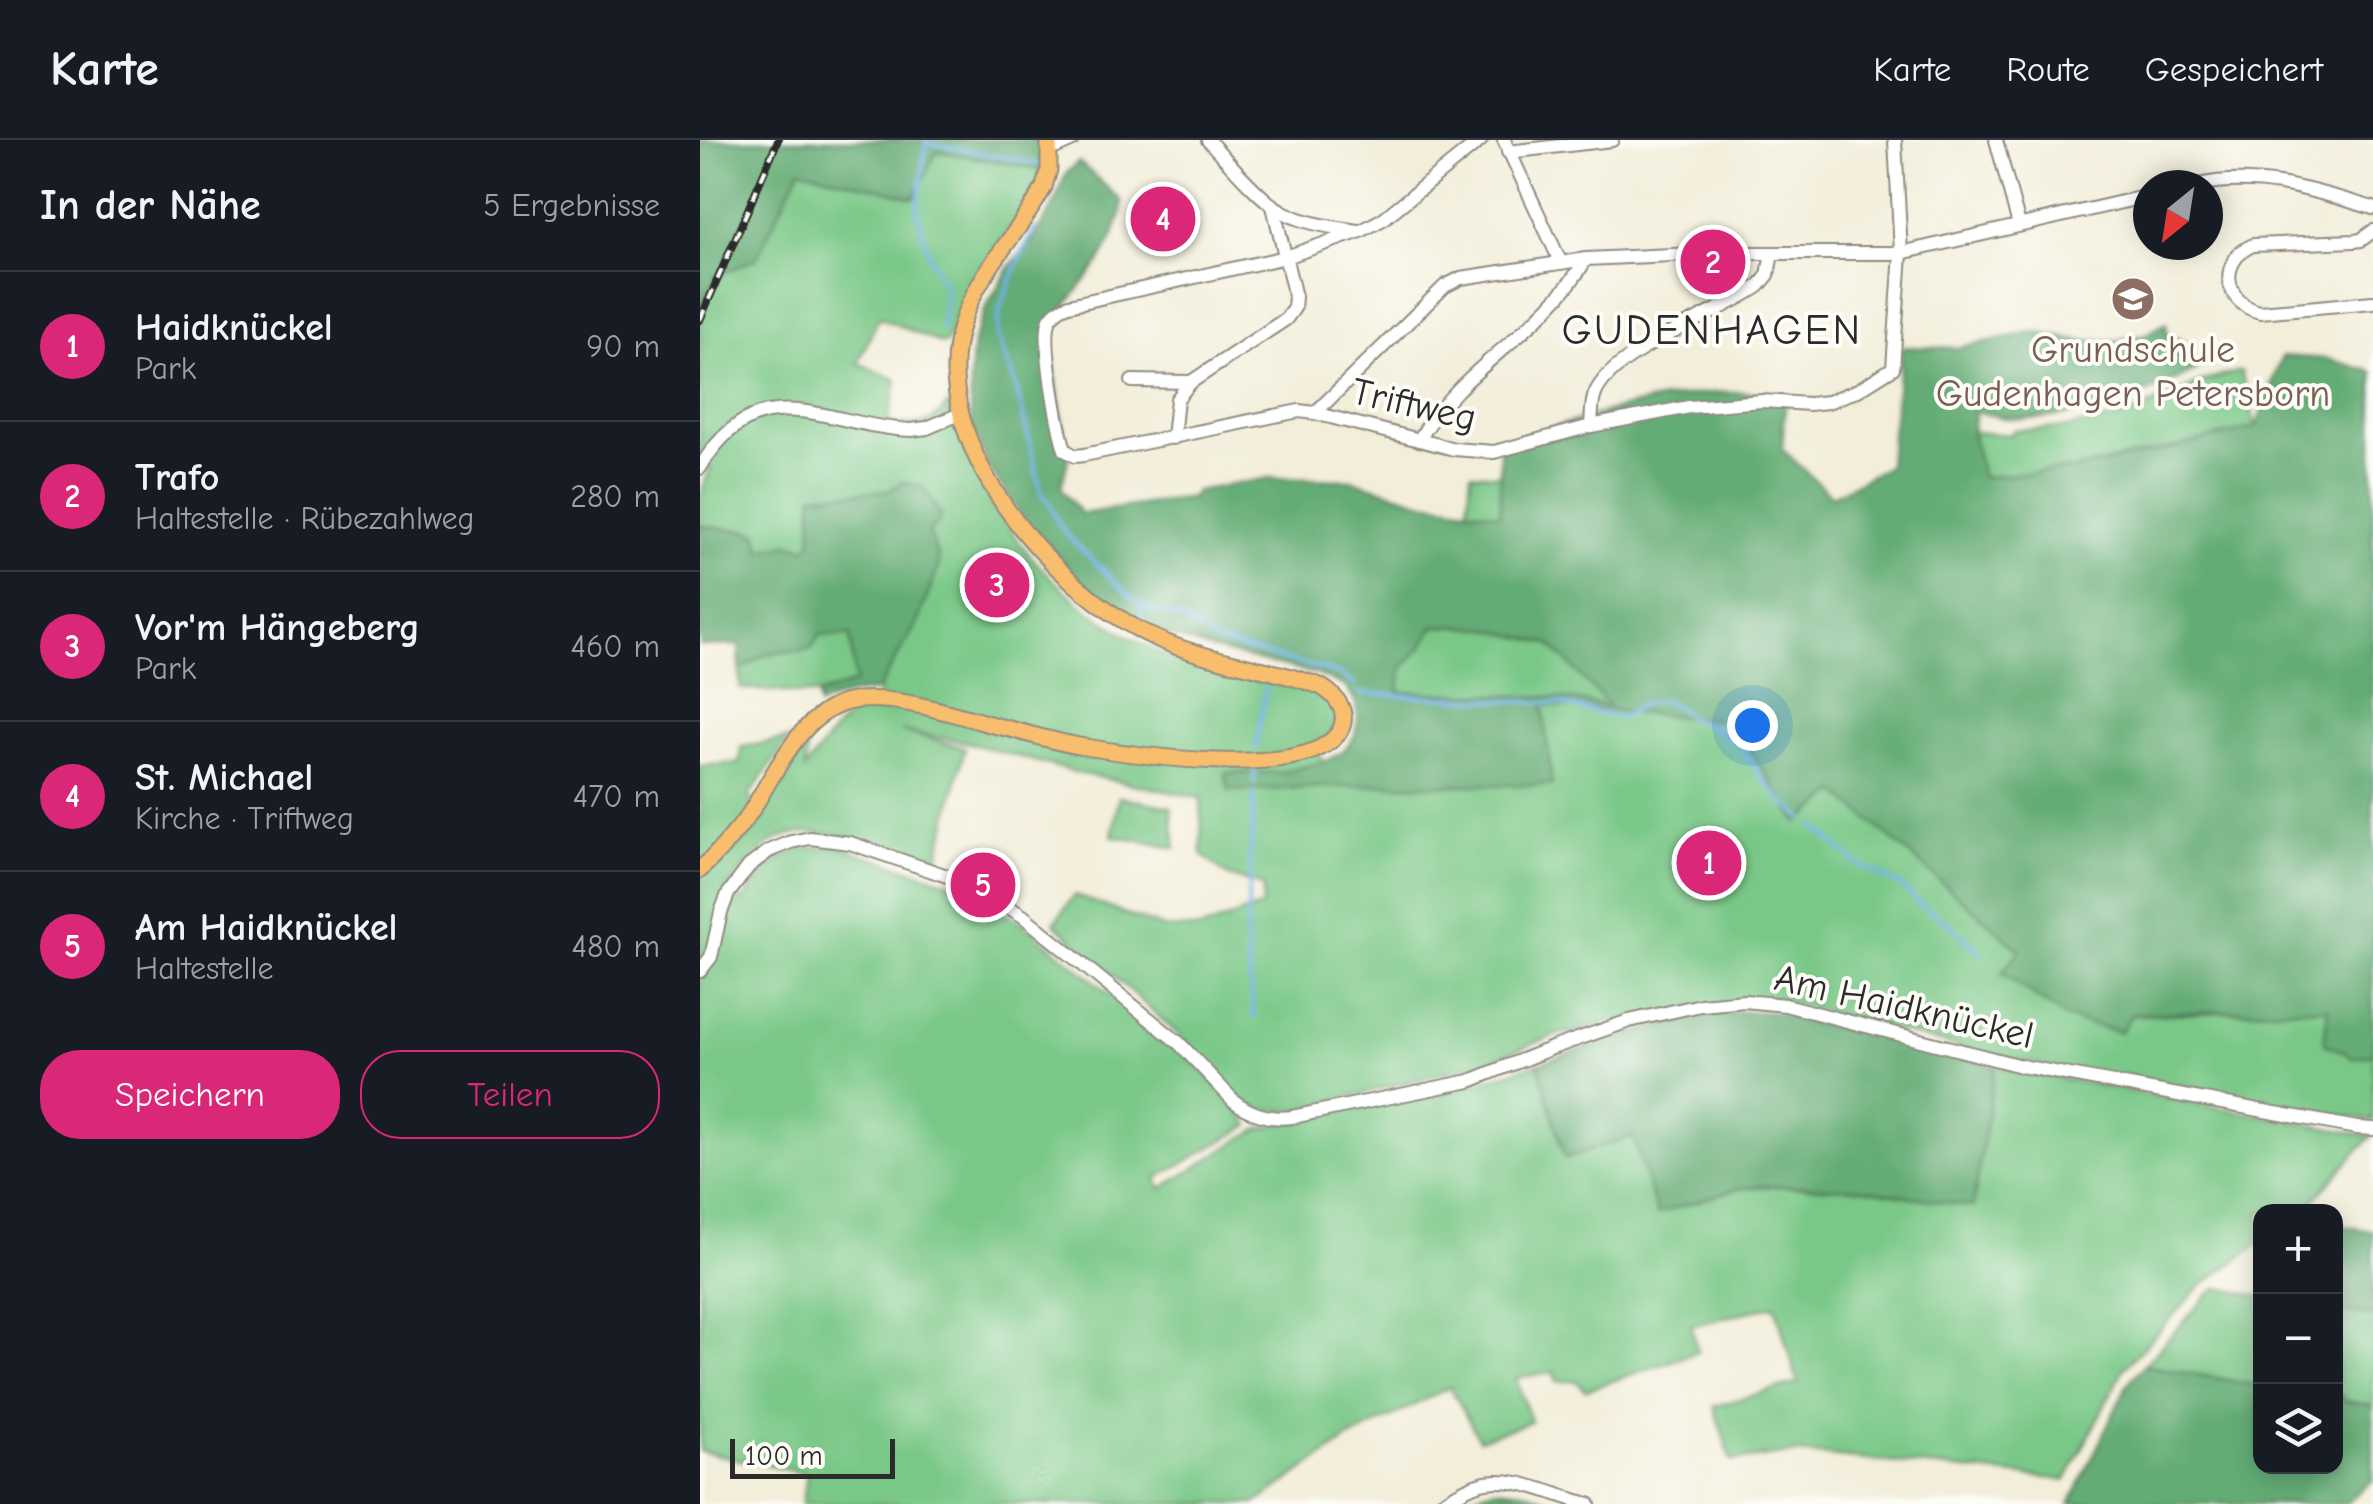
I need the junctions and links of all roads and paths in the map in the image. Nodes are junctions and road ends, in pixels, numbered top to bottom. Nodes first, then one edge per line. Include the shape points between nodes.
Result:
1 (1074, 140) edge
2 (1208, 140) edge
3 (1480, 140) edge
4 (1612, 140) edge
5 (1895, 140) edge
6 (1996, 140) edge
7 (1050, 145) edge
8 (1506, 146) edge
9 (2223, 181) edge
10 (2133, 199) edge
11 (1273, 206) junction
12 (2373, 208) edge
13 (2018, 225) junction
14 (1361, 231) junction
15 (2373, 231) edge
16 (1772, 253) junction
17 (1901, 253) junction
18 (1286, 257) junction
19 (1586, 259) junction
20 (1561, 264) junction
21 (2373, 302) edge
22 (1132, 382) dead end
23 (1191, 382) junction
24 (1315, 413) junction
25 (962, 414) junction
26 (1592, 426) junction
27 (1174, 438) junction
28 (1419, 440) junction
29 (700, 468) edge
30 (700, 870) edge
31 (700, 972) edge
32 (2373, 1129) edge
33 (1439, 1504) edge
34 (1589, 1504) edge

1 - 7 street
2 - 11 street
3 - 14 street
4 - 8 street
5 - 17 street, Triftweg
6 - 13 street
7 - 25 main road via 1044,187 963,318 956,364
8 - 20 street
9 - 12 street via 2268,180
10 - 13 street
11 - 14 street
11 - 18 street
13 - 17 street
14 - 18 street
15 - 21 street via 2354,241 2253,245 2236,257 2230,281 2238,302 2260,312
16 - 17 street
16 - 19 street
16 - 26 street via 1758,286 1634,354 1606,378 1594,396
17 - 26 street, Triftweg via 1893,368 1858,390 1828,402 1712,404
18 - 23 street via 1292,314
18 - 27 street, Triftweg via 1069,305 1051,318 1046,342 1065,450 1075,456
19 - 20 street
19 - 28 street via 1561,295 1437,412
20 - 24 street via 1453,280
22 - 23 street
23 - 27 street via 1177,398
24 - 27 street, Triftweg via 1292,412
24 - 28 street, Triftweg
25 - 29 street via 911,430 807,411 761,413 726,434
25 - 30 main road via 1008,511 1072,582 1156,638 1320,686 1342,706 1340,731 1318,750 1289,758 1188,759 1077,746 888,700 846,702 803,733 734,836
26 - 28 street, Triftweg via 1494,452
31 - 32 street, Am Haidknückel via 711,957 728,894 749,866 791,842 822,839 941,873 1023,916 1179,1043 1234,1102 1266,1118 1461,1083 1629,1021 1746,1002 2039,1069
33 - 34 street via 1494,1481

